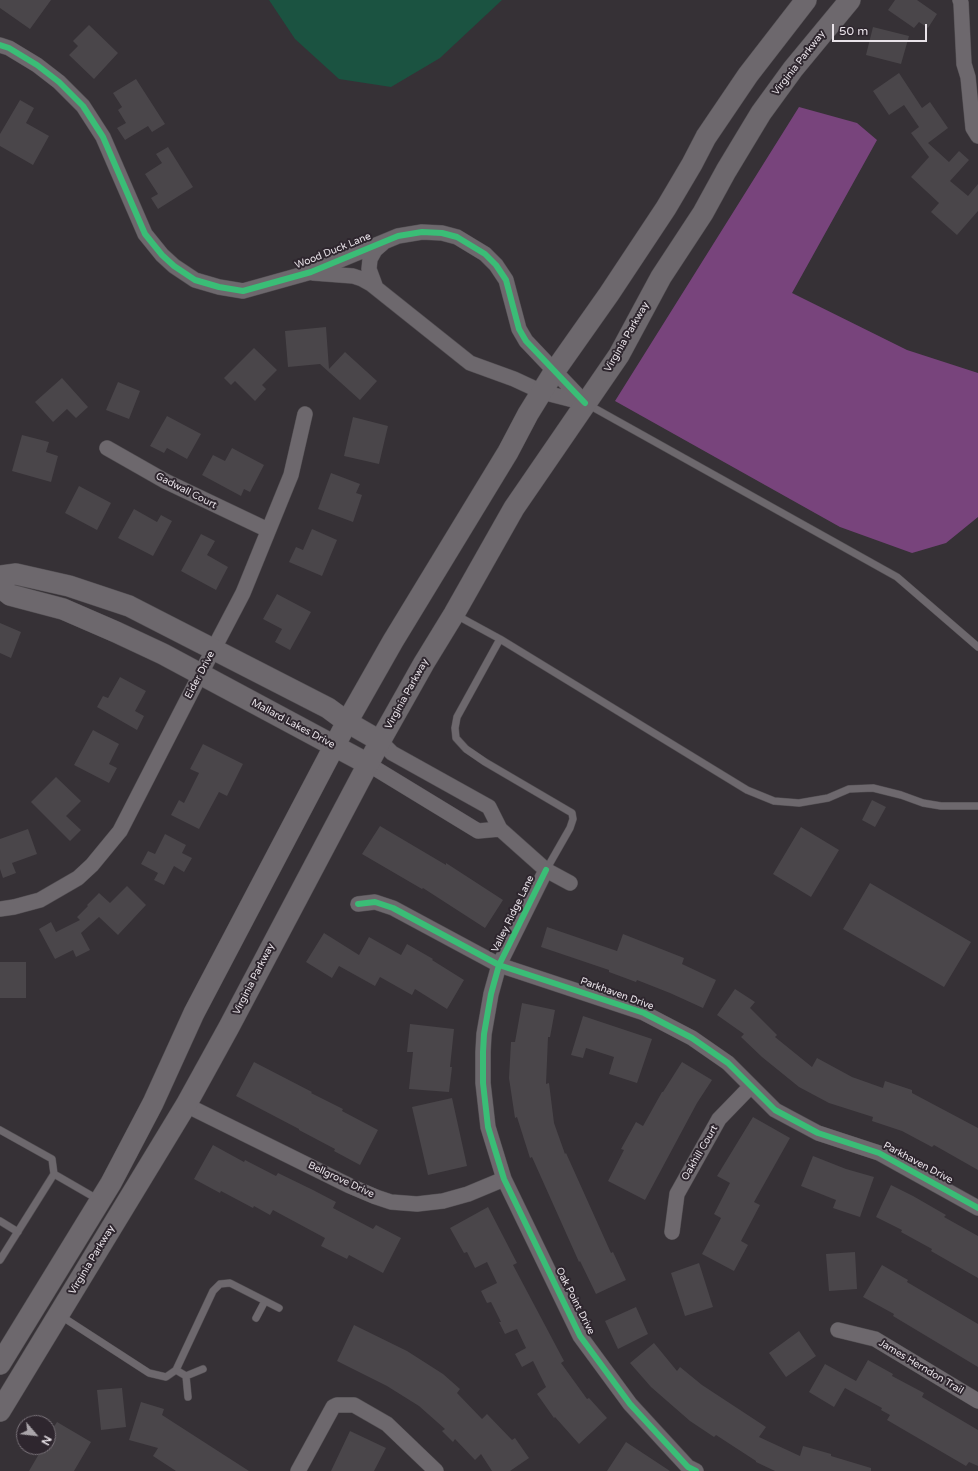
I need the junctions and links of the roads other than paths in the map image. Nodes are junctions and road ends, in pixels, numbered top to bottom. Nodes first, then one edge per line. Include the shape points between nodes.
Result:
1 (806, 0) edge
2 (850, 0) edge
3 (960, 0) edge
4 (0, 45) edge
5 (978, 136) edge
6 (387, 240) junction
7 (310, 272) junction
8 (376, 288) junction
9 (554, 372) junction
10 (542, 392) junction
11 (585, 403) junction
12 (306, 414) dead end
13 (107, 448) dead end
14 (268, 530) junction
15 (0, 576) edge
16 (0, 587) edge
17 (454, 614) junction
18 (500, 639) junction
19 (978, 647) edge
20 (214, 648) junction
21 (200, 675) junction
22 (347, 722) junction
23 (380, 741) junction
24 (335, 746) junction
25 (368, 764) junction
26 (978, 806) edge
27 (500, 829) junction
28 (546, 870) junction
29 (570, 883) dead end
30 (358, 904) dead end
31 (0, 909) edge
32 (499, 965) junction
33 (751, 1086) junction
34 (186, 1105) junction
35 (0, 1130) edge
36 (54, 1174) junction
37 (504, 1179) junction
38 (101, 1201) junction
39 (978, 1208) edge
40 (0, 1221) edge
41 (18, 1232) junction
42 (672, 1232) dead end
43 (0, 1260) edge
44 (59, 1269) junction
45 (79, 1281) junction
46 (264, 1301) junction
47 (279, 1308) dead end
48 (59, 1315) junction
49 (256, 1318) dead end
50 (838, 1330) dead end
51 (0, 1364) edge
52 (203, 1369) dead end
53 (176, 1370) junction
54 (186, 1376) junction
55 (8, 1380) edge
56 (188, 1397) dead end
57 (978, 1401) edge
58 (0, 1411) edge
59 (690, 1470) edge
60 (298, 1471) edge
61 (436, 1471) edge

1 - 9 main road via 748,75 706,137 666,208
2 - 11 main road, Virginia Parkway via 793,69 761,113 703,213 661,277 619,356
3 - 5 street via 964,64 968,76 973,128
4 - 7 street, Wood Duck Lane via 37,65 83,106 103,137 145,234 174,266 195,280 242,291
6 - 7 street, Wood Duck Lane
6 - 8 street, Wood Duck Lane via 375,250 370,259 369,269
6 - 9 street, Wood Duck Lane via 422,232 442,233 457,237 485,254 506,280 519,329 526,341
7 - 8 street, Wood Duck Lane via 353,276
8 - 10 street, Wood Duck Lane via 470,363
9 - 10 main road
9 - 11 street, Wood Duck Lane
10 - 11 street, Wood Duck Lane
10 - 22 main road
11 - 17 main road, Virginia Parkway via 514,508
11 - 19 lane via 897,577
12 - 14 street, Eider Drive via 291,475
13 - 14 street, Gadwall Court via 165,481
14 - 20 street, Eider Drive via 244,593
15 - 20 main road via 16,574 92,593 129,606
16 - 21 main road, Mallard Lakes Drive via 10,595 63,610 116,632
17 - 18 lane
17 - 23 main road, Virginia Parkway
18 - 26 lane via 747,790 774,800 799,803 828,798 849,789 872,788 923,803 941,806
18 - 28 lane via 458,717 456,738 466,749 485,762 572,813 570,828
20 - 21 street, Eider Drive
20 - 22 main road via 328,708
21 - 24 main road, Mallard Lakes Drive
21 - 31 street, Eider Drive via 120,831 92,865 78,878 40,900
22 - 23 main road
22 - 24 main road
23 - 25 main road, Virginia Parkway
23 - 27 street via 392,753 489,807
24 - 25 main road, Mallard Lakes Drive
24 - 38 main road via 194,1012 152,1103
25 - 27 street, Mallard Lakes Drive via 478,830
25 - 34 main road, Virginia Parkway
27 - 28 street
28 - 29 street
28 - 32 street, Valley Ridge Lane
30 - 32 street, Parkhaven Drive via 375,902 393,908
32 - 33 street, Parkhaven Drive via 644,1013 692,1038 728,1063
32 - 37 street, Valley Ridge Lane via 487,1013 482,1068 488,1127
33 - 39 street, Parkhaven Drive via 776,1110 818,1133 879,1153
33 - 42 street, Oakhill Court via 719,1119 677,1194
34 - 37 street, Bellgrove Drive via 350,1186 391,1202 417,1204 443,1201
34 - 45 main road, Virginia Parkway
35 - 36 lane via 52,1159
36 - 38 lane
36 - 41 lane
37 - 59 street, Oak Point Drive via 580,1336 630,1404
38 - 44 main road
40 - 41 lane
41 - 43 lane
44 - 45 main road
44 - 51 main road
45 - 48 main road, Virginia Parkway
46 - 47 lane
46 - 49 lane
46 - 53 lane via 230,1283 220,1284 213,1291
48 - 53 lane via 149,1373 166,1377
48 - 55 main road, Virginia Parkway
50 - 57 street, James Herndon Trail via 875,1339
52 - 54 lane
53 - 54 lane
54 - 56 lane
55 - 58 main road, Virginia Parkway
60 - 61 street via 333,1407 337,1405 354,1405 387,1424

